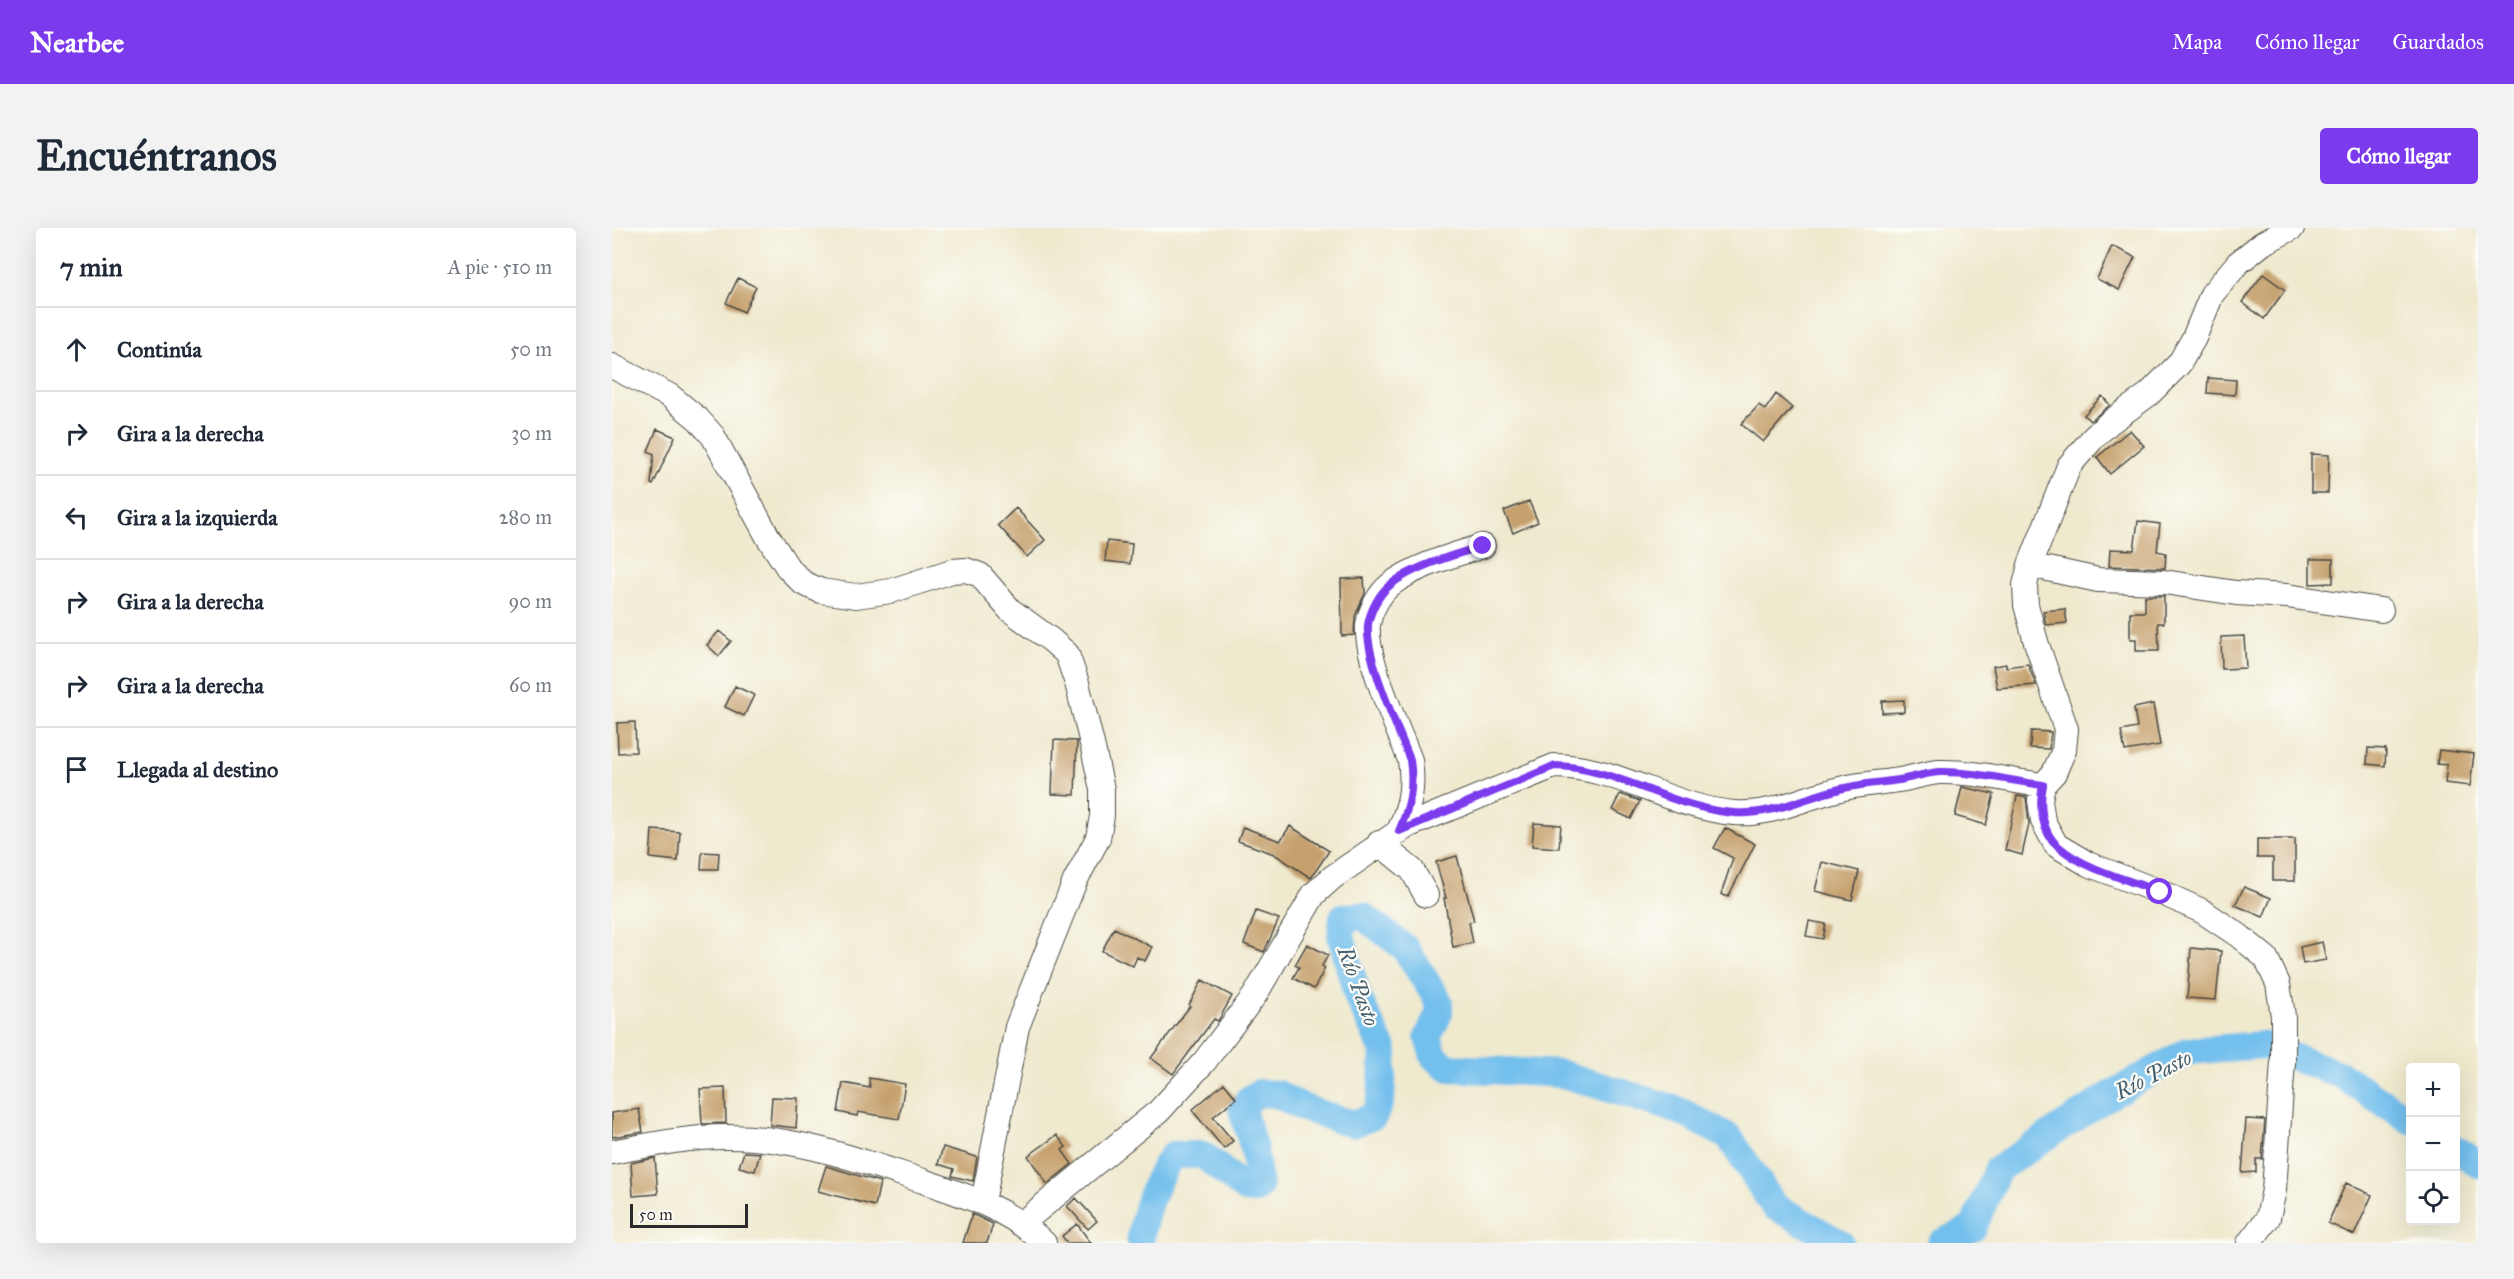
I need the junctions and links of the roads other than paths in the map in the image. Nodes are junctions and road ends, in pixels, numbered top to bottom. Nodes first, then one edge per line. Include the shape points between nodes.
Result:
1 (2292, 228) edge
2 (612, 366) edge
3 (1483, 546) dead end
4 (2030, 565) junction
5 (2381, 610) dead end
6 (2043, 785) junction
7 (1389, 837) junction
8 (1426, 895) dead end
9 (612, 1152) edge
10 (983, 1202) junction
11 (1022, 1223) junction
12 (1044, 1243) edge
13 (2249, 1243) edge

1 - 4 street via 2263,243 2238,263 2212,294 2179,364 2149,394 2101,430 2069,466
2 - 10 street via 670,396 713,436 768,537 803,584 856,596 891,591 966,570 980,575 1010,610 1067,654 1102,789 1102,816 1098,838 1075,881 1017,1027
3 - 7 street via 1434,561 1390,585 1375,604 1368,624 1370,651 1413,778 1410,806
4 - 5 street via 2098,580 2164,582
4 - 6 street via 2026,605 2066,729 2064,750 2054,773
6 - 7 street via 1937,772 1840,789 1764,812 1734,813 1656,795 1577,766 1554,766
6 - 13 street via 2043,821 2056,845 2088,864 2202,911 2266,958 2278,984 2283,1062 2274,1190 2268,1218
7 - 8 street
7 - 11 street via 1314,894 1255,995 1204,1062 1159,1111
9 - 10 street via 667,1142 762,1138 836,1152
10 - 11 street
11 - 12 street

